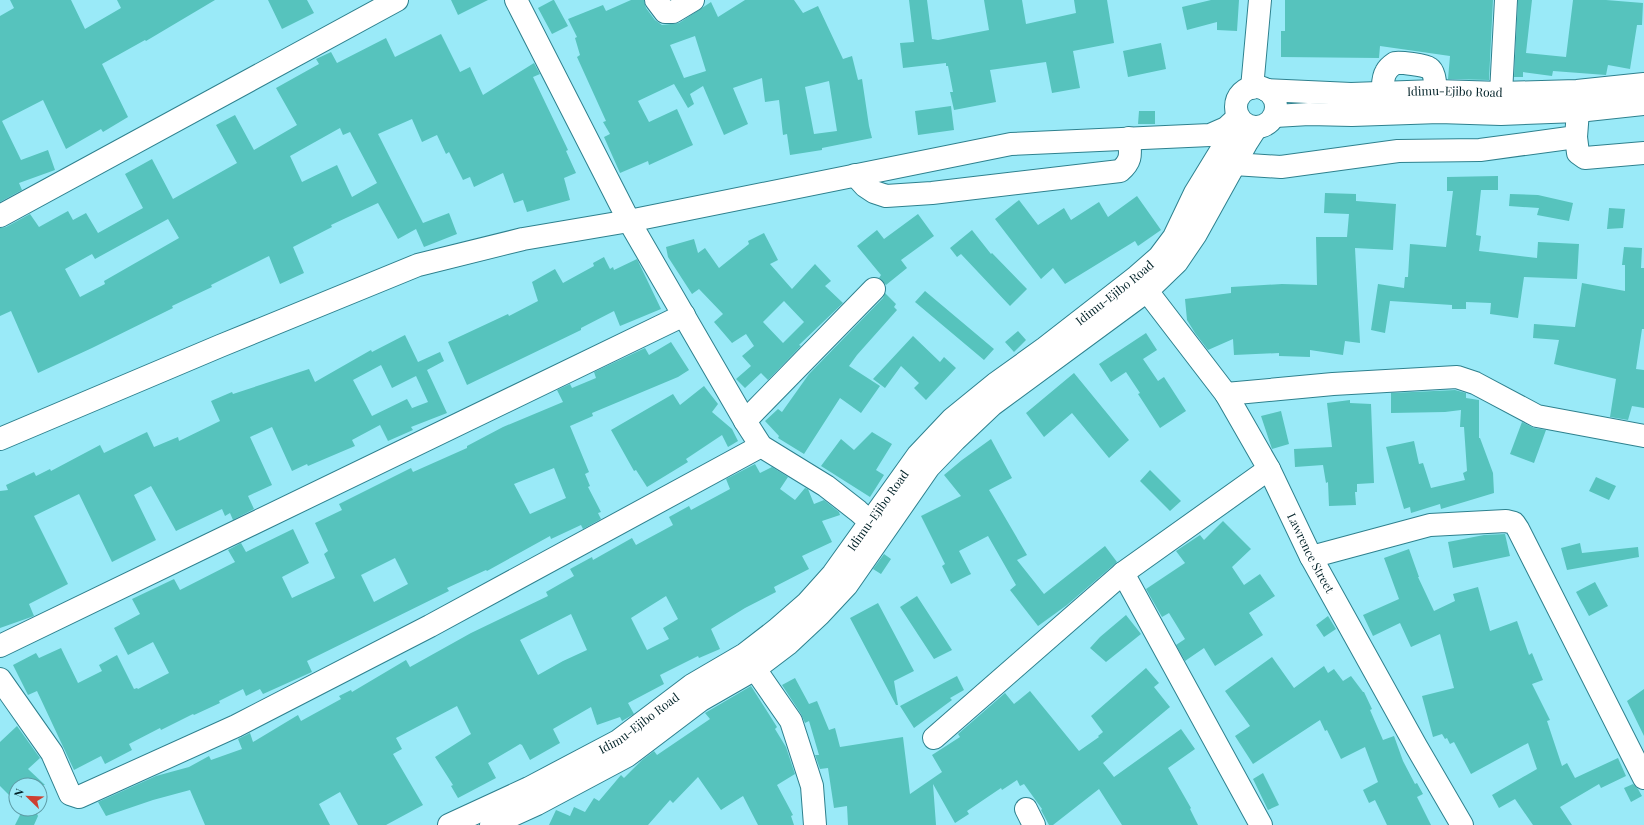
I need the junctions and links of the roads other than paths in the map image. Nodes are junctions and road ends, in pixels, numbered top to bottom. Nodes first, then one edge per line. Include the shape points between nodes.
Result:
1 (397, 0) edge
2 (516, 0) edge
3 (656, 0) edge
4 (693, 0) edge
5 (1260, 0) edge
6 (1506, 0) edge
7 (1644, 84) edge
8 (1259, 89) junction
9 (1436, 91) junction
10 (1501, 93) junction
11 (1383, 104) junction
12 (1644, 104) edge
13 (1578, 111) junction
14 (1274, 116) junction
15 (1245, 122) junction
16 (1576, 137) junction
17 (1129, 138) junction
18 (1644, 153) edge
19 (1234, 164) junction
20 (855, 175) junction
21 (0, 216) edge
22 (629, 221) junction
23 (874, 289) dead end
24 (1147, 291) junction
25 (684, 315) junction
26 (1226, 394) junction
27 (745, 421) junction
28 (1, 434) edge
29 (1644, 436) edge
30 (761, 446) junction
31 (1269, 469) junction
32 (870, 522) junction
33 (1311, 557) junction
34 (1123, 573) junction
35 (0, 646) edge
36 (755, 668) junction
37 (0, 679) edge
38 (934, 738) dead end
39 (1644, 778) edge
40 (449, 825) edge
41 (491, 825) edge
42 (815, 825) edge
43 (1261, 825) edge
44 (1462, 825) edge

1 - 21 street
2 - 22 street
3 - 4 street via 665,12 674,12
5 - 8 street
6 - 10 street
7 - 10 street, Idimu-Ejibo Road via 1577,91
8 - 11 street, Idimu-Ejibo Road via 1351,94
8 - 14 street via 1272,95 1276,101
8 - 15 street via 1244,92 1238,99 1236,108
9 - 10 street, Idimu-Ejibo Road
9 - 11 street, Idimu-Ejibo Road
9 - 11 street via 1430,68 1425,65 1396,63 1385,73
11 - 13 street, Idimu-Ejibo Road via 1439,112 1501,114
11 - 14 street, Idimu-Ejibo Road via 1352,115
12 - 13 street, Idimu-Ejibo Road
13 - 16 street
14 - 15 street via 1267,125
15 - 17 street via 1210,135
15 - 19 street, Idimu-Ejibo Road
15 - 32 street, Idimu-Ejibo Road via 1225,144 1195,193 1174,236 1159,257 952,420 918,455
16 - 18 street via 1578,153 1585,158
16 - 19 street via 1480,150 1398,151 1281,168
17 - 20 street via 1011,144
17 - 20 street via 1130,159 1120,171 886,196 865,186
19 - 24 street, Idimu-Ejibo Road via 1177,262
20 - 22 street
22 - 25 street
22 - 28 street via 523,239 418,265
23 - 27 street
24 - 26 street, Lawrence Street
24 - 36 street, Idimu-Ejibo Road via 992,405 955,440 930,468 847,585 820,615 788,644
25 - 27 street
25 - 35 street
26 - 29 street via 1333,384 1457,377 1475,383 1537,416
26 - 31 street, Lawrence Street
27 - 30 street
30 - 32 street via 826,486
30 - 37 street via 430,626 236,726 79,797 70,794 52,753
31 - 33 street, Lawrence Street
31 - 34 street
32 - 40 street, Idimu-Ejibo Road via 834,574 807,603 745,654 692,685 618,741 529,788
33 - 39 street via 1430,525 1506,521 1514,523
33 - 44 street, Lawrence Street
34 - 38 street
34 - 43 street
36 - 41 street, Idimu-Ejibo Road via 701,700 627,756 537,804
36 - 42 street via 791,721 812,786

